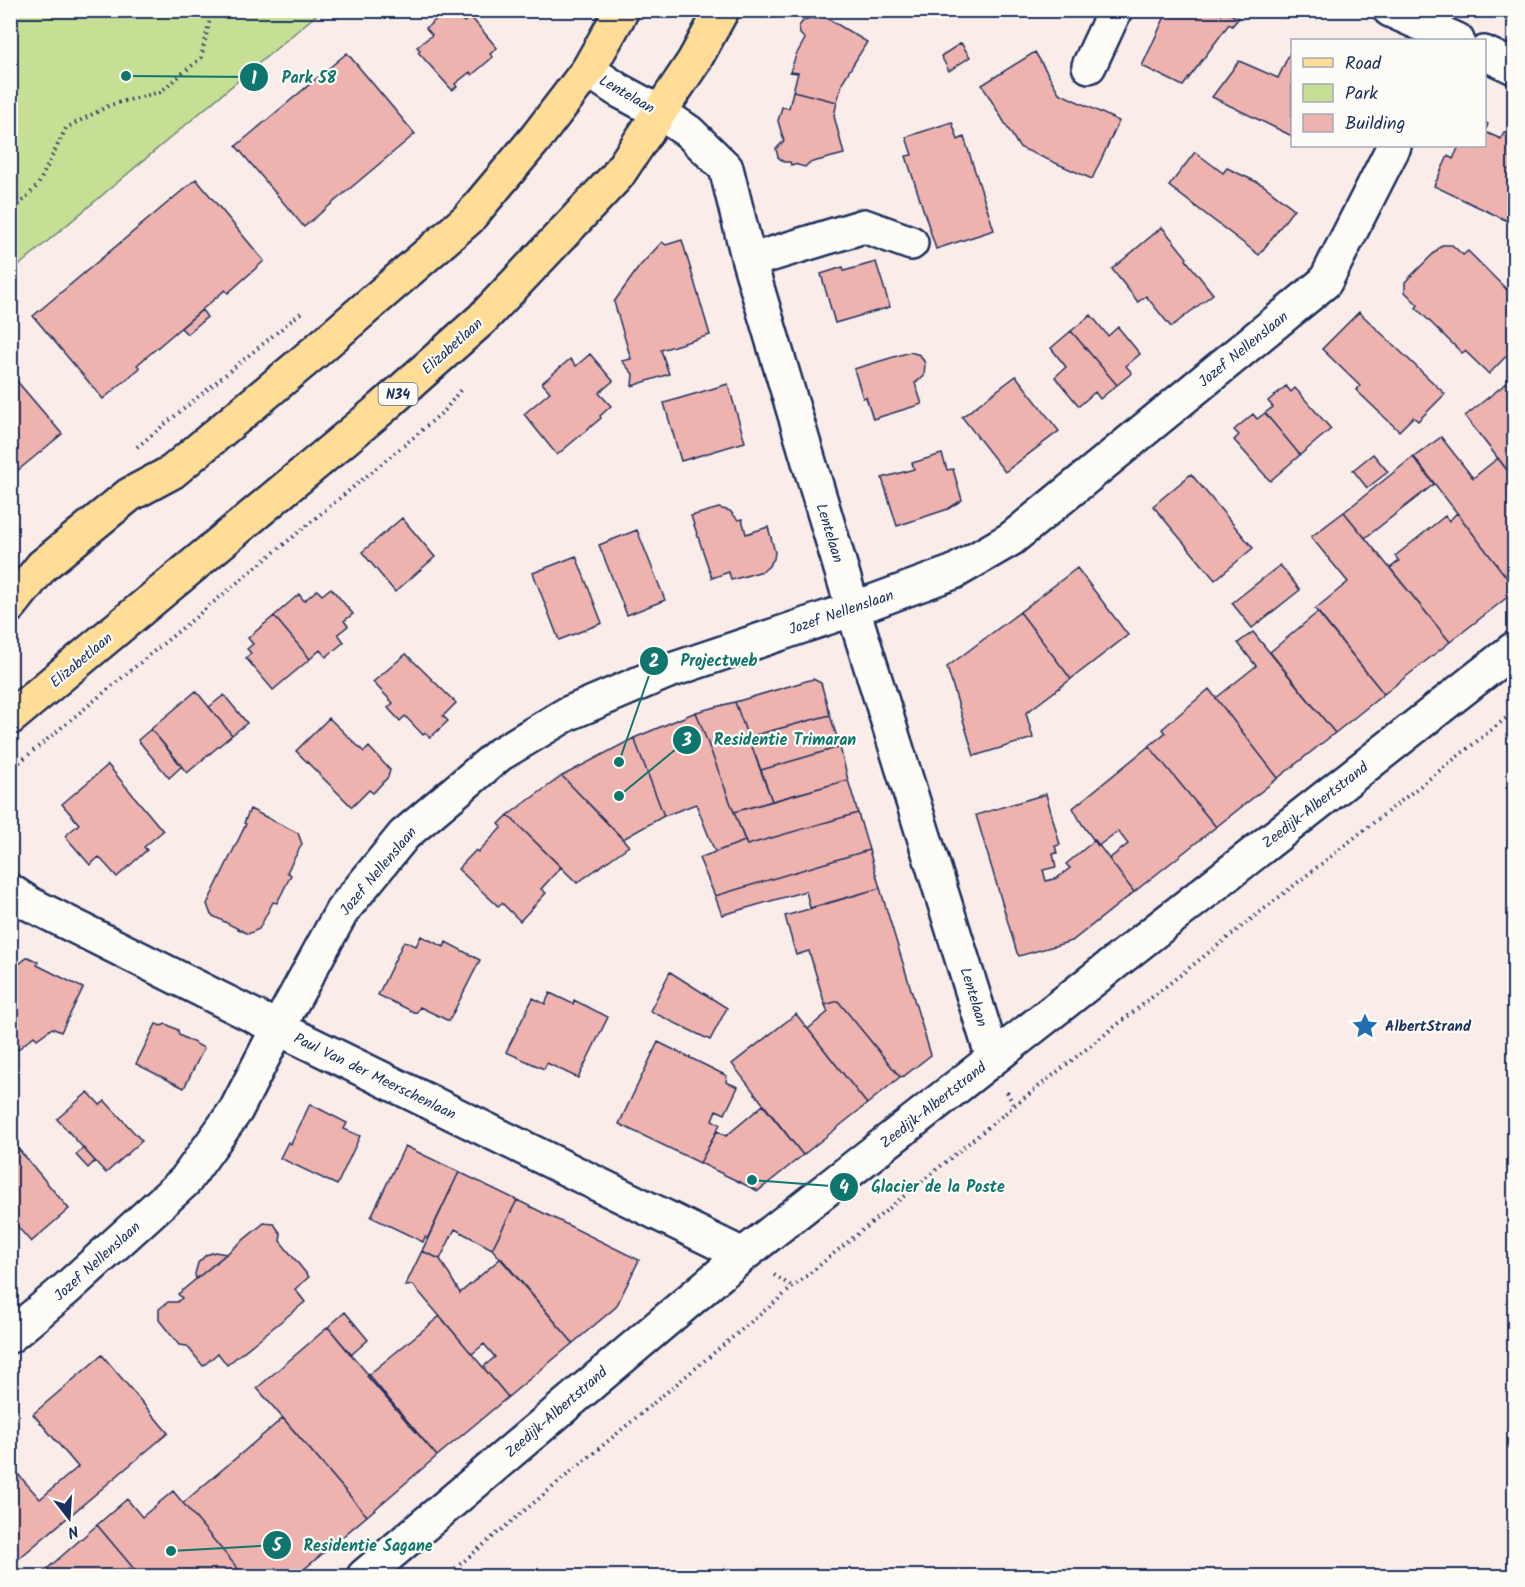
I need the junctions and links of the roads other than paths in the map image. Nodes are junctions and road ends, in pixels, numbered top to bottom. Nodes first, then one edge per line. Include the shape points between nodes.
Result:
1 (622, 10) edge
2 (722, 10) edge
3 (1115, 10) edge
4 (1390, 10) edge
5 (1453, 32) edge
6 (1486, 53) edge
7 (1089, 66) dead end
8 (1515, 67) edge
9 (588, 70) junction
10 (659, 112) junction
11 (1393, 147) edge
12 (911, 243) dead end
13 (749, 261) junction
14 (10, 606) edge
15 (853, 609) junction
16 (1515, 649) edge
17 (10, 718) edge
18 (10, 891) edge
19 (278, 1028) junction
20 (993, 1058) junction
21 (743, 1255) junction
22 (10, 1336) edge
23 (364, 1576) edge

1 - 9 main road
2 - 10 main road, Elizabetlaan / N34
3 - 7 street
4 - 5 street
6 - 8 street
9 - 10 street, Lentelaan
9 - 14 main road via 468,219 172,472 129,495 42,566
10 - 13 street, Lentelaan via 689,132 726,168
10 - 17 main road, Elizabetlaan / N34 via 617,176 482,319 382,408
11 - 15 street, Jozef Nellenslaan via 1325,282 1011,538 954,572
12 - 13 street via 864,226
13 - 15 street, Lentelaan
15 - 19 street, Jozef Nellenslaan via 666,672 567,714 500,754 404,836 342,911
15 - 20 street, Lentelaan
16 - 20 street, Zeedijk-Albertstrand
18 - 19 street, Paul Van der Meerschenlaan
19 - 21 street, Paul Van der Meerschenlaan
19 - 22 street, Jozef Nellenslaan via 236,1110 185,1181
20 - 21 street, Zeedijk-Albertstrand
21 - 23 street, Zeedijk-Albertstrand

